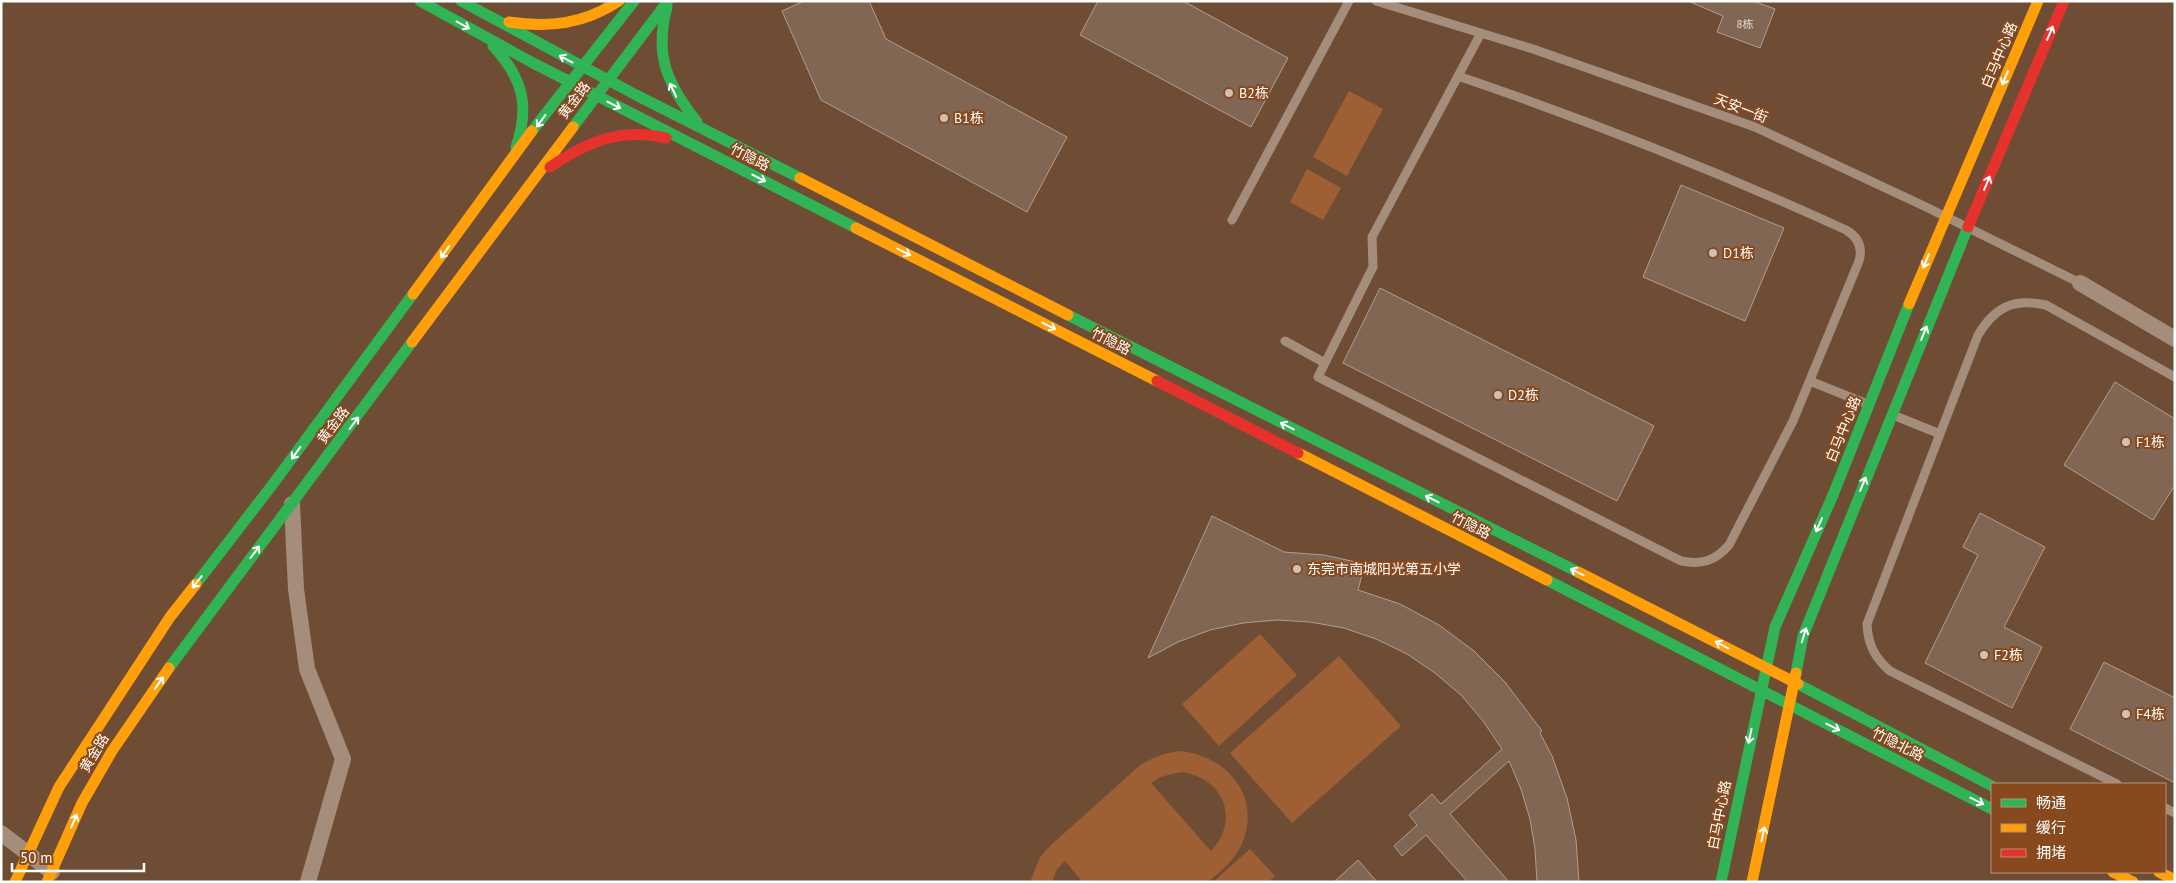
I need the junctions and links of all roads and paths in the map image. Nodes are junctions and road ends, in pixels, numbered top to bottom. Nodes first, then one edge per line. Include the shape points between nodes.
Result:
1 (420, 1) edge
2 (461, 1) edge
3 (619, 1) edge
4 (634, 1) edge
5 (668, 1) edge
6 (1349, 1) edge
7 (1376, 1) edge
8 (2038, 1) edge
9 (2064, 1) edge
10 (494, 20) junction
11 (1481, 33) junction
12 (481, 35) junction
13 (582, 67) junction
14 (1458, 76) junction
15 (607, 80) junction
16 (571, 82) junction
17 (596, 95) junction
18 (702, 129) junction
19 (689, 143) junction
20 (513, 158) junction
21 (534, 178) junction
22 (1945, 216) junction
23 (1232, 220) dead end
24 (1968, 228) junction
25 (2080, 283) joint
26 (2175, 339) edge
27 (1285, 341) dead end
28 (1325, 363) junction
29 (2175, 377) edge
30 (1810, 381) junction
31 (1880, 410) junction
32 (1940, 434) junction
33 (292, 504) junction
34 (1765, 668) junction
35 (1794, 682) junction
36 (1760, 689) junction
37 (1790, 704) junction
38 (2115, 783) edge
39 (1991, 785) edge
40 (1991, 808) edge
41 (1, 833) edge
42 (28, 854) junction
43 (2115, 873) edge
44 (2161, 873) edge
45 (49, 877) edge
46 (2175, 880) edge
47 (15, 882) edge
48 (308, 882) edge
49 (1721, 882) edge
50 (1752, 882) edge
51 (2132, 882) edge

1 -> 12 street, 竹隐路
2 - 10 street, 竹隐路
3 - 10 street via 575,24 537,27
4 - 13 street, 黄金路
5 - 15 street, 黄金路
18 -> 5 street via 678,99 663,67 661,24
6 - 23 lane
7 - 11 lane, 天安一街
8 -> 22 street, 白马中心路
24 -> 9 street, 白马中心路
13 -> 10 street, 竹隐路
11 - 14 lane
11 - 22 lane, 天安一街 via 1755,127
12 - 16 street, 竹隐路
12 - 20 street via 505,58 519,81 524,117
13 - 15 street, 竹隐路
13 - 16 street, 黄金路
14 - 28 lane via 1372,237 1373,267
14 - 30 lane via 1704,168 1853,234 1860,246 1859,261
15 - 17 street, 黄金路
15 - 18 street, 竹隐路
16 - 17 street, 竹隐路
16 -> 20 street, 黄金路
17 -> 19 street, 竹隐路
17 - 21 street, 黄金路
34 -> 18 street, 竹隐路
19 - 21 street via 640,133 608,138 573,151
19 -> 36 street, 竹隐路
20 -> 42 street, 黄金路 via 273,484 170,617 59,787
33 -> 21 street, 黄金路
22 - 24 lane, 天安一街
22 -> 31 street, 白马中心路
24 - 25 lane, 天安一街
31 -> 24 street, 白马中心路
25 - 26 street
27 - 28 lane
28 - 30 lane via 1318,377 1681,561 1694,563 1720,555 1729,545
29 - 32 lane via 2046,304 2030,301 2013,303 1992,316 1978,335
30 - 31 lane
31 - 32 lane
31 -> 34 street, 白马中心路 via 1833,495 1775,628
35 -> 31 street, 白马中心路 via 1803,636
32 - 38 lane via 1867,624 1870,646 1890,671
45 -> 33 street, 黄金路 via 82,803 112,751 190,638
33 - 48 street via 296,589 307,669 343,759
34 - 35 street, 竹隐路
34 - 36 street, 白马中心路
35 - 37 street, 白马中心路
35 - 39 street, 竹隐北路
36 - 37 street, 竹隐路
36 -> 49 street, 白马中心路
37 -> 40 street, 竹隐北路
50 -> 37 street, 白马中心路
41 - 42 street
42 - 45 street
42 - 47 street, 黄金路
43 - 51 street
44 - 46 street

